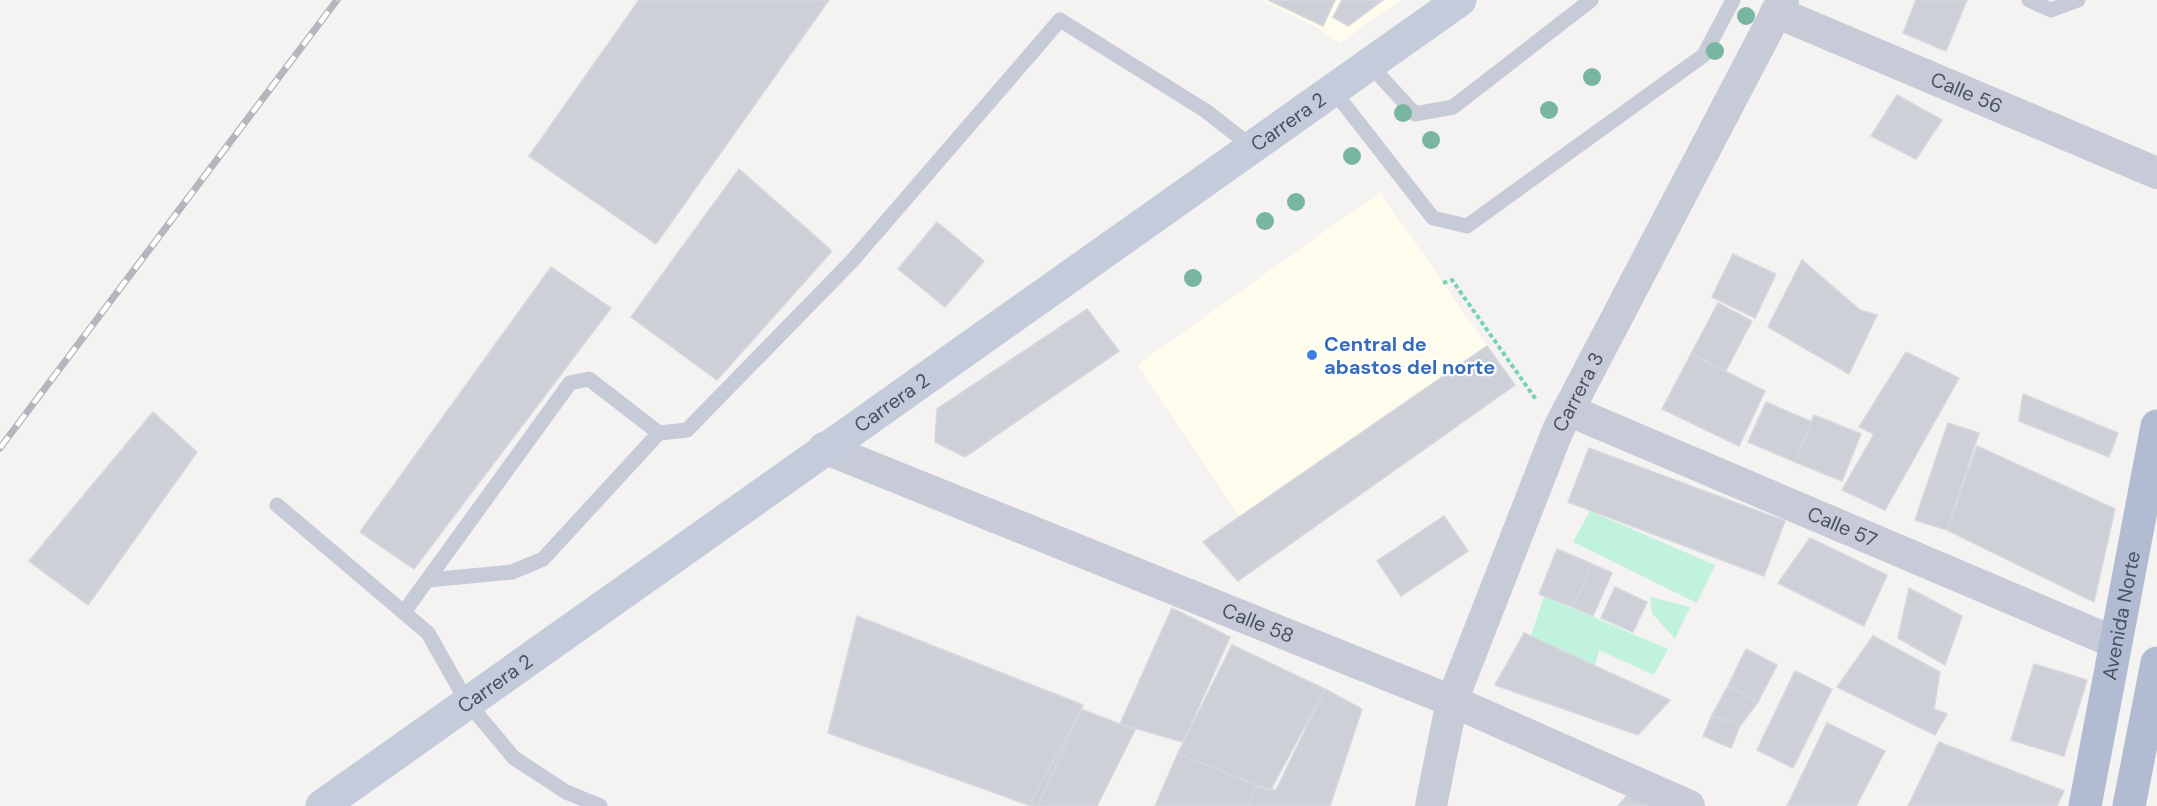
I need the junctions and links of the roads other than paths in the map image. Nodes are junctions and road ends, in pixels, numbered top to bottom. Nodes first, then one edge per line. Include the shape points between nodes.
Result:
1 (1460, 0) edge
2 (1591, 0) edge
3 (1733, 0) edge
4 (2029, 0) edge
5 (2078, 0) edge
6 (1779, 6) edge
7 (1369, 64) junction
8 (1333, 90) junction
9 (1252, 147) junction
10 (2157, 172) edge
11 (1563, 420) junction
12 (2157, 426) edge
13 (659, 433) junction
14 (824, 448) junction
15 (277, 505) dead end
16 (428, 580) junction
17 (404, 612) junction
18 (2116, 643) junction
19 (2157, 663) edge
20 (1452, 701) junction
21 (467, 702) junction
22 (322, 806) edge
23 (600, 806) edge
24 (1431, 806) edge
25 (1689, 806) edge
26 (2085, 806) edge
27 (2129, 806) edge

1 - 7 street, Carrera 2
2 - 7 lane via 1454,107 1415,114
3 - 8 lane via 1704,55 1467,226 1434,218
4 - 5 lane via 2051,10
6 - 10 street, Calle 56
6 - 11 street, Carrera 3
7 - 8 street, Carrera 2
8 - 9 street, Carrera 2
9 - 13 lane via 1206,111 1060,20 852,261 687,430
9 - 14 street, Carrera 2
11 - 18 street, Calle 57
11 - 20 street, Carrera 3
12 - 18 main road, Avenida Norte
13 - 16 lane via 543,559 512,572
13 - 16 lane via 590,379 570,383
14 - 20 street, Calle 58
14 - 21 street, Carrera 2
15 - 17 lane
16 - 17 lane
17 - 21 lane via 428,633
18 - 26 main road, Avenida Norte
19 - 27 main road
20 - 24 street, Carrera 3
20 - 25 street, Calle 58
21 - 22 street, Carrera 2
21 - 23 lane via 514,758 566,792

